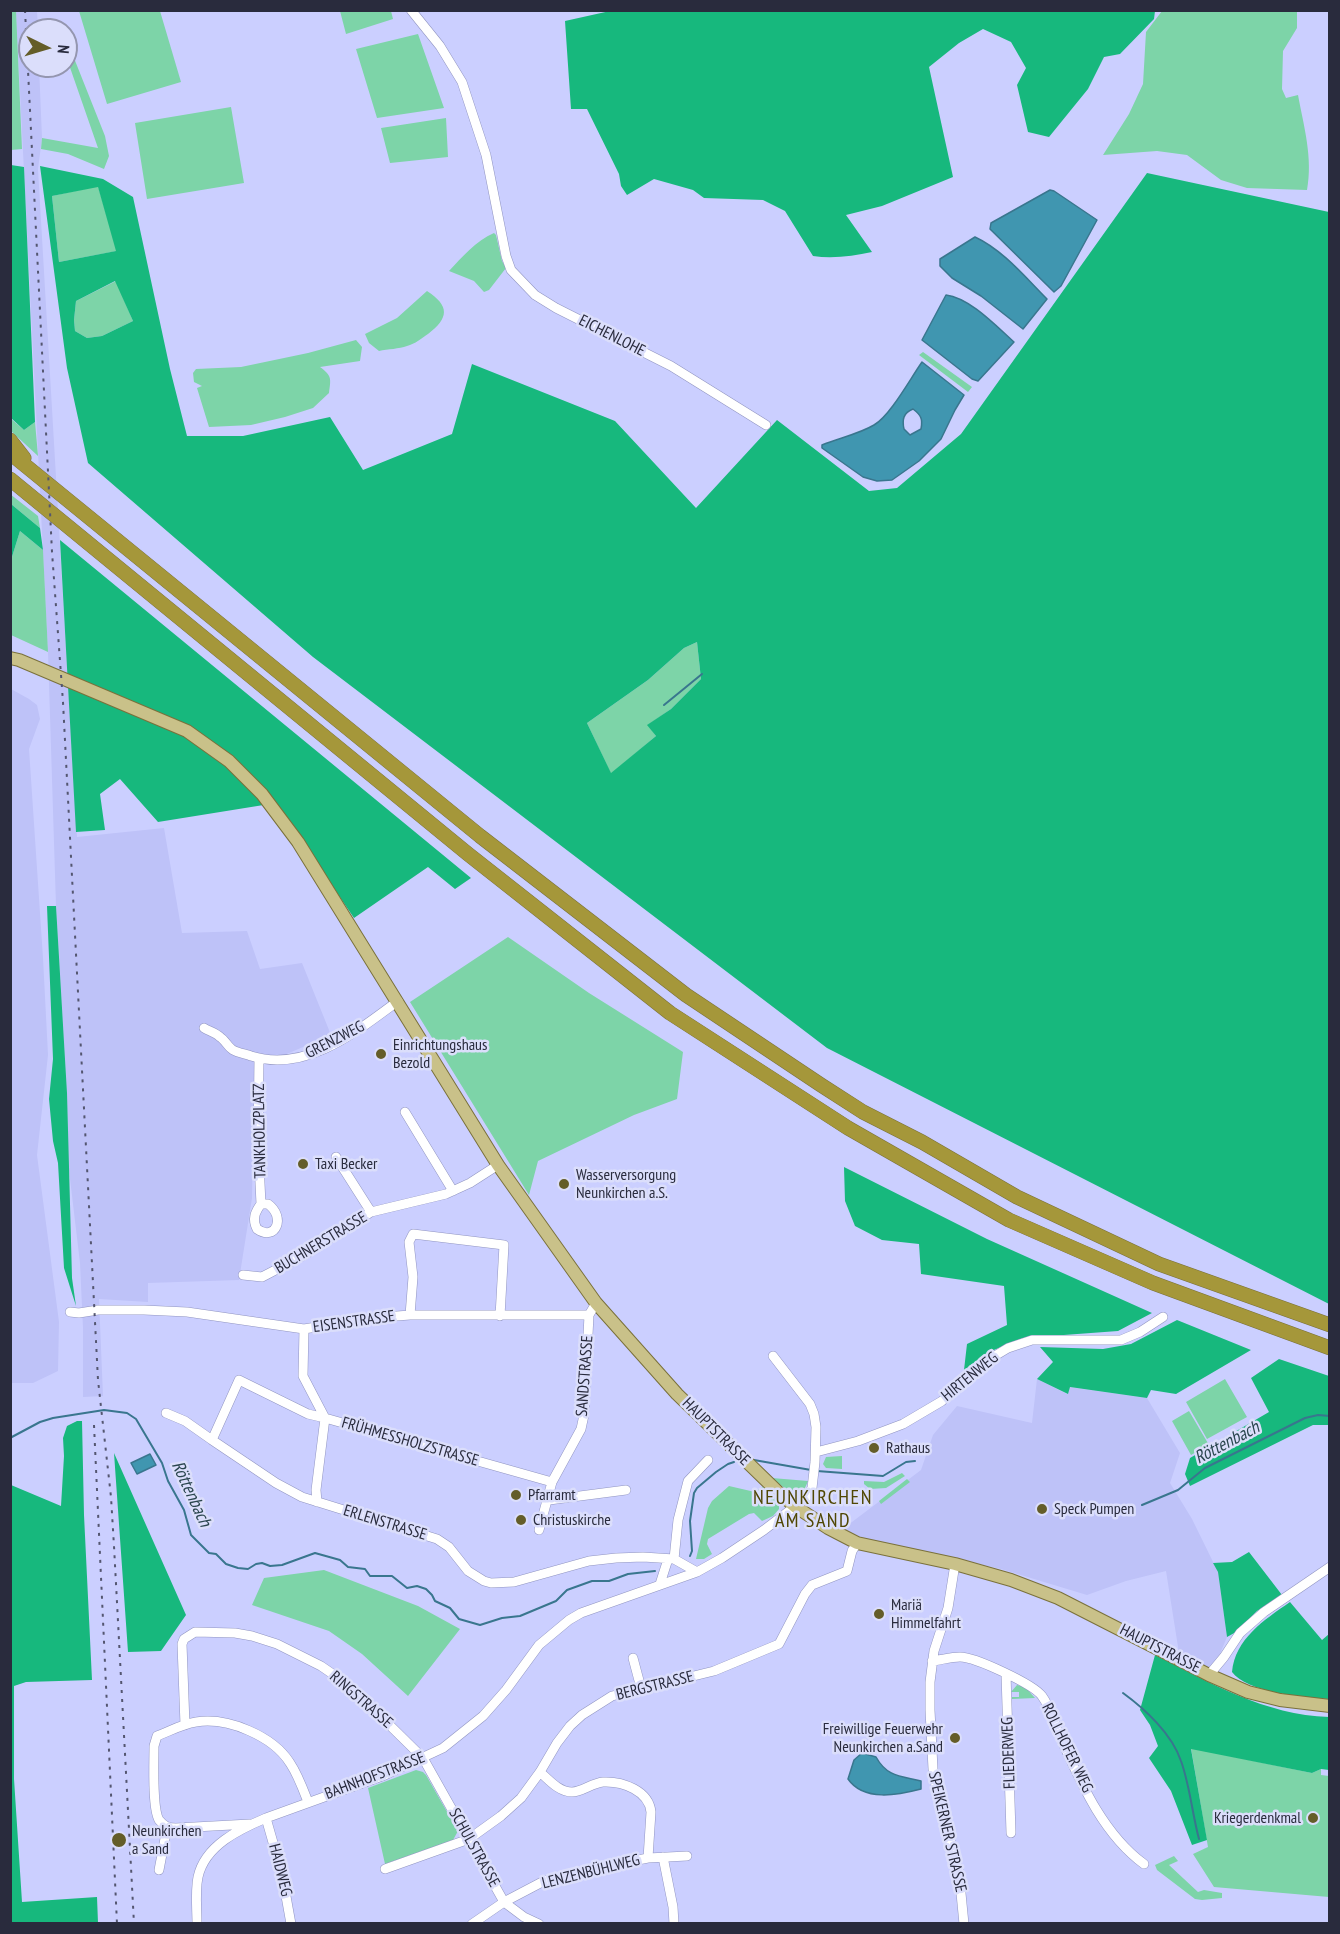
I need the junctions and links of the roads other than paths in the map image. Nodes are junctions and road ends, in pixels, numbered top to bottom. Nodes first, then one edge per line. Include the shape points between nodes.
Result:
1 (411, 10) edge
2 (766, 425) dead end
3 (10, 440) edge
4 (10, 453) edge
5 (39, 476) junction
6 (10, 479) edge
7 (13, 657) edge
8 (398, 1001) junction
9 (204, 1028) dead end
10 (259, 1058) junction
11 (405, 1112) dead end
12 (336, 1157) dead end
13 (498, 1165) junction
14 (453, 1191) junction
15 (261, 1204) dead end
16 (371, 1212) junction
17 (243, 1275) dead end
18 (596, 1303) junction
19 (70, 1312) dead end
20 (410, 1315) junction
21 (500, 1316) junction
22 (589, 1316) junction
23 (1163, 1317) dead end
24 (1329, 1324) edge
25 (304, 1329) junction
26 (1329, 1348) edge
27 (773, 1356) dead end
28 (166, 1413) dead end
29 (325, 1418) junction
30 (212, 1440) junction
31 (815, 1457) junction
32 (708, 1460) dead end
33 (552, 1482) junction
34 (626, 1490) dead end
35 (549, 1500) junction
36 (317, 1502) junction
37 (796, 1507) junction
38 (539, 1530) dead end
39 (857, 1543) junction
40 (671, 1559) junction
41 (955, 1564) junction
42 (1329, 1567) edge
43 (697, 1572) junction
44 (660, 1584) junction
45 (633, 1658) dead end
46 (932, 1661) junction
47 (1006, 1674) junction
48 (1209, 1675) junction
49 (641, 1688) junction
50 (1329, 1706) edge
51 (185, 1725) junction
52 (423, 1758) junction
53 (540, 1772) junction
54 (308, 1802) junction
55 (266, 1818) junction
56 (252, 1824) junction
57 (167, 1828) junction
58 (1011, 1833) dead end
59 (469, 1839) junction
60 (687, 1856) dead end
61 (663, 1857) junction
62 (648, 1858) junction
63 (1144, 1864) dead end
64 (385, 1869) dead end
65 (159, 1870) dead end
66 (504, 1902) junction
67 (197, 1923) edge
68 (291, 1923) edge
69 (472, 1923) edge
70 (539, 1923) edge
71 (674, 1923) edge
72 (964, 1923) edge

1 - 2 street, EICHENLOHE via 462,82 486,155 511,270 535,295 556,308 671,366
3 - 5 highway
4 - 5 highway
5 - 24 highway via 480,836 686,996 811,1079 1017,1197 1159,1264
6 - 26 highway via 468,854 670,1012 848,1128 1010,1220 1153,1283
7 - 8 main road, HAUPTSTRASSE via 187,732 229,761 262,794 298,842
8 - 10 street, GRENZWEG via 317,1052 288,1061
8 - 13 main road, HAUPTSTRASSE
9 - 10 street, GRENZWEG via 219,1035 232,1049
10 - 15 street, TANKHOLZPLATZ
11 - 14 street
12 - 16 street
13 - 14 street, BUCHNERSTRASSE
13 - 18 main road, HAUPTSTRASSE
14 - 16 street, BUCHNERSTRASSE
16 - 17 street, BUCHNERSTRASSE via 280,1269 262,1277
18 - 22 street
18 - 37 main road, HAUPTSTRASSE via 677,1394
19 - 25 street, EISENSTRASSE via 187,1312
20 - 21 street, EISENSTRASSE
20 - 21 street via 413,1277 409,1242 413,1234 504,1245
20 - 25 street, EISENSTRASSE
21 - 22 street, EISENSTRASSE
22 - 33 street, SANDSTRASSE via 581,1429
23 - 31 street, HIRTENWEG via 1121,1340 1032,1340 1008,1347 942,1401 903,1424
25 - 29 street, FRÜHMESSHOLZSTRASSE via 303,1376
27 - 31 street via 810,1404 816,1427
28 - 30 street, ERLENSTRASSE
29 - 30 street via 308,1414 239,1380
29 - 33 street, FRÜHMESSHOLZSTRASSE
29 - 36 street
30 - 36 street, ERLENSTRASSE via 276,1483
31 - 37 street, BAHNHOFSTRASSE via 812,1485
32 - 40 street via 688,1481
33 - 35 street, SANDSTRASSE
34 - 35 street
35 - 38 street, SANDSTRASSE
36 - 40 street, ERLENSTRASSE via 437,1539 449,1547 468,1571 491,1583 514,1582 589,1561
37 - 39 main road, HAUPTSTRASSE
37 - 43 street, BAHNHOFSTRASSE
39 - 41 main road, HAUPTSTRASSE
39 - 49 street, BERGSTRASSE via 847,1571 812,1585 804,1594 779,1644 714,1671
40 - 43 street, ERLENSTRASSE
40 - 44 street
41 - 46 street, SPEIKERNER STRASSE via 948,1608
41 - 48 main road, HAUPTSTRASSE via 1058,1598
42 - 48 street via 1240,1633
43 - 44 street, BAHNHOFSTRASSE
44 - 52 street, BAHNHOFSTRASSE via 569,1620 539,1645 483,1716 443,1748
45 - 49 street
46 - 47 street, ROLLHOFER WEG via 960,1657
46 - 72 street, SPEIKERNER STRASSE via 933,1769 959,1873
47 - 58 street, FLIEDERWEG
47 - 63 street, ROLLHOFER WEG via 1041,1695 1102,1819
48 - 50 main road, HAUPTSTRASSE via 1264,1697
49 - 53 street, BERGSTRASSE via 612,1696 582,1715 556,1743
51 - 52 street, RINGSTRASSE via 184,1639 195,1632 235,1633 277,1644 321,1666 358,1694
51 - 54 street via 212,1721 235,1726 269,1742 290,1762
51 - 57 street via 157,1736 154,1746 156,1810
52 - 54 street, BAHNHOFSTRASSE
52 - 59 street, SCHULSTRASSE
53 - 59 street, BERGSTRASSE via 521,1798
53 - 62 street via 563,1790 577,1791 604,1782 626,1785 642,1794 651,1812
54 - 55 street, BAHNHOFSTRASSE
55 - 56 street, BAHNHOFSTRASSE
55 - 68 street, HAIDWEG
56 - 57 street
56 - 67 street, BAHNHOFSTRASSE via 220,1842 201,1866 197,1879
57 - 65 street
59 - 64 street, BERGSTRASSE
59 - 66 street, SCHULSTRASSE
60 - 61 street, LENZENBÜHLWEG
61 - 62 street, LENZENBÜHLWEG
61 - 71 street
62 - 66 street, LENZENBÜHLWEG via 544,1881
66 - 69 street, LENZENBÜHLWEG
66 - 70 street, SCHULSTRASSE

